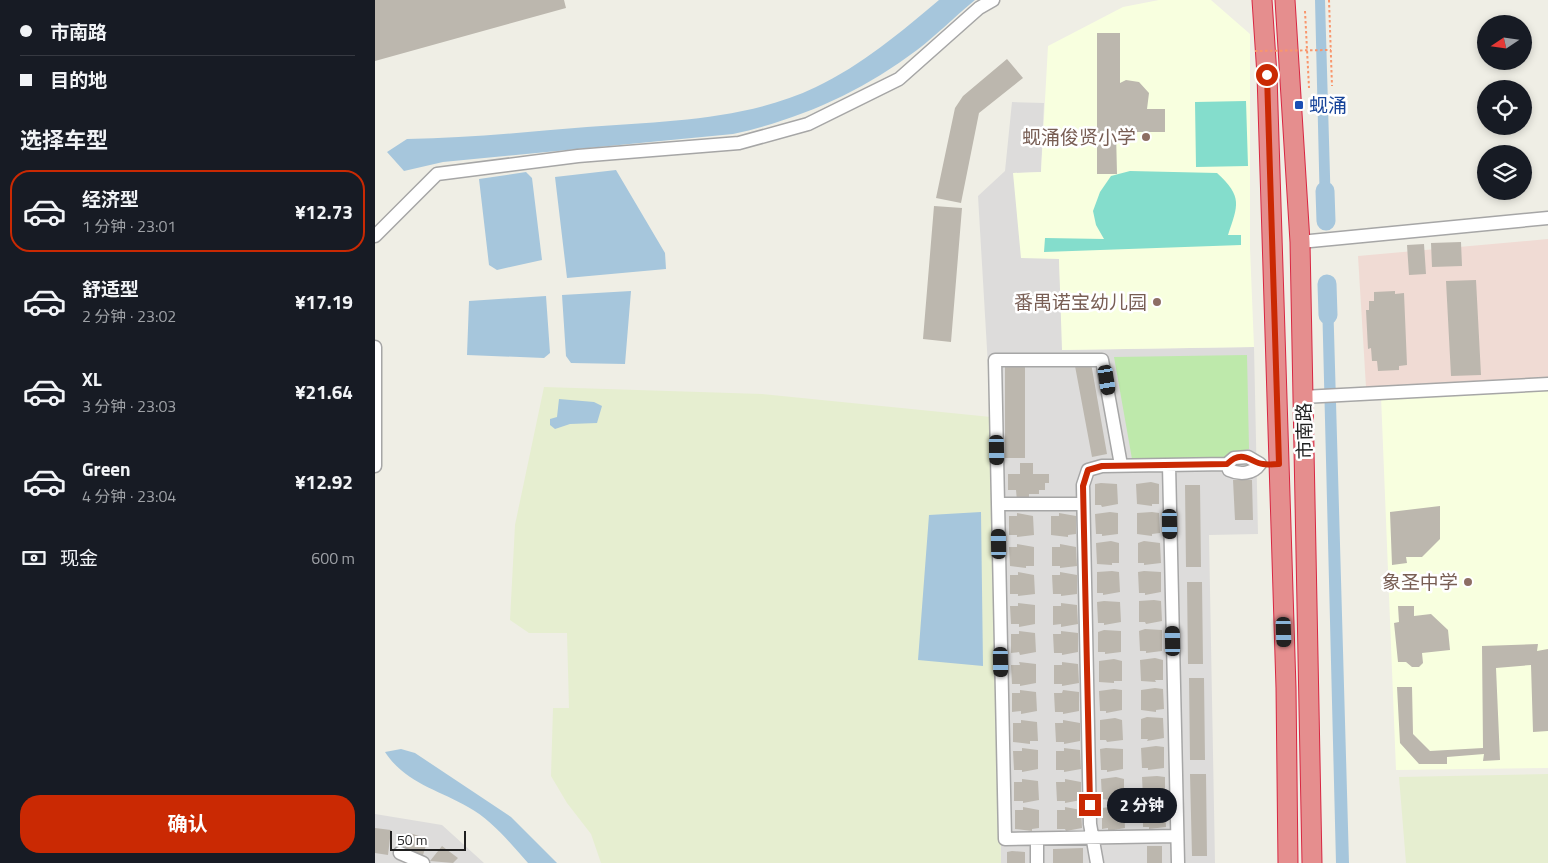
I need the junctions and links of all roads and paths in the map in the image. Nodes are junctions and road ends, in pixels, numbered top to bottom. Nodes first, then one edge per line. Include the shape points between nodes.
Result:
1 (993, 0) edge
2 (1262, 0) edge
3 (1285, 0) edge
4 (1329, 0) edge
5 (1305, 11) dead end
6 (1307, 50) junction
7 (1331, 50) junction
8 (1255, 51) dead end
9 (1332, 86) dead end
10 (1309, 88) dead end
11 (1548, 218) edge
12 (375, 236) edge
13 (1300, 242) junction
14 (375, 347) edge
15 (1548, 384) edge
16 (1311, 397) junction
17 (1279, 464) junction
18 (1121, 465) junction
19 (1169, 465) junction
20 (375, 466) edge
21 (998, 504) junction
22 (1083, 504) junction
23 (1177, 836) junction
24 (1093, 838) junction
25 (1037, 839) junction
26 (400, 853) dead end
27 (423, 863) edge
28 (1037, 863) edge
29 (1097, 863) edge
30 (1178, 863) edge
31 (1288, 863) edge
32 (1312, 863) edge

1 - 12 street via 979,8 899,78 808,124 739,143 578,156 437,174
2 - 17 highway, 市南路
3 - 13 highway, 市南路
4 - 7 path
5 - 6 path
6 - 7 path, bridge
6 - 8 path, bridge
6 - 10 path
7 - 9 path
11 - 13 street
13 - 16 highway, 市南路
14 - 20 street
15 - 16 street
16 - 32 highway, 市南路
17 - 19 street via 1260,464 1248,457 1235,458 1227,464
17 - 31 highway, 市南路
18 - 19 street
18 - 21 street via 1102,360 995,360
18 - 22 street via 1088,470 1083,486
19 - 23 street
21 - 22 street
21 - 25 street via 1005,839
22 - 24 street via 1090,824
23 - 24 street
23 - 30 street
24 - 25 street
24 - 29 street
25 - 28 street
26 - 27 street

